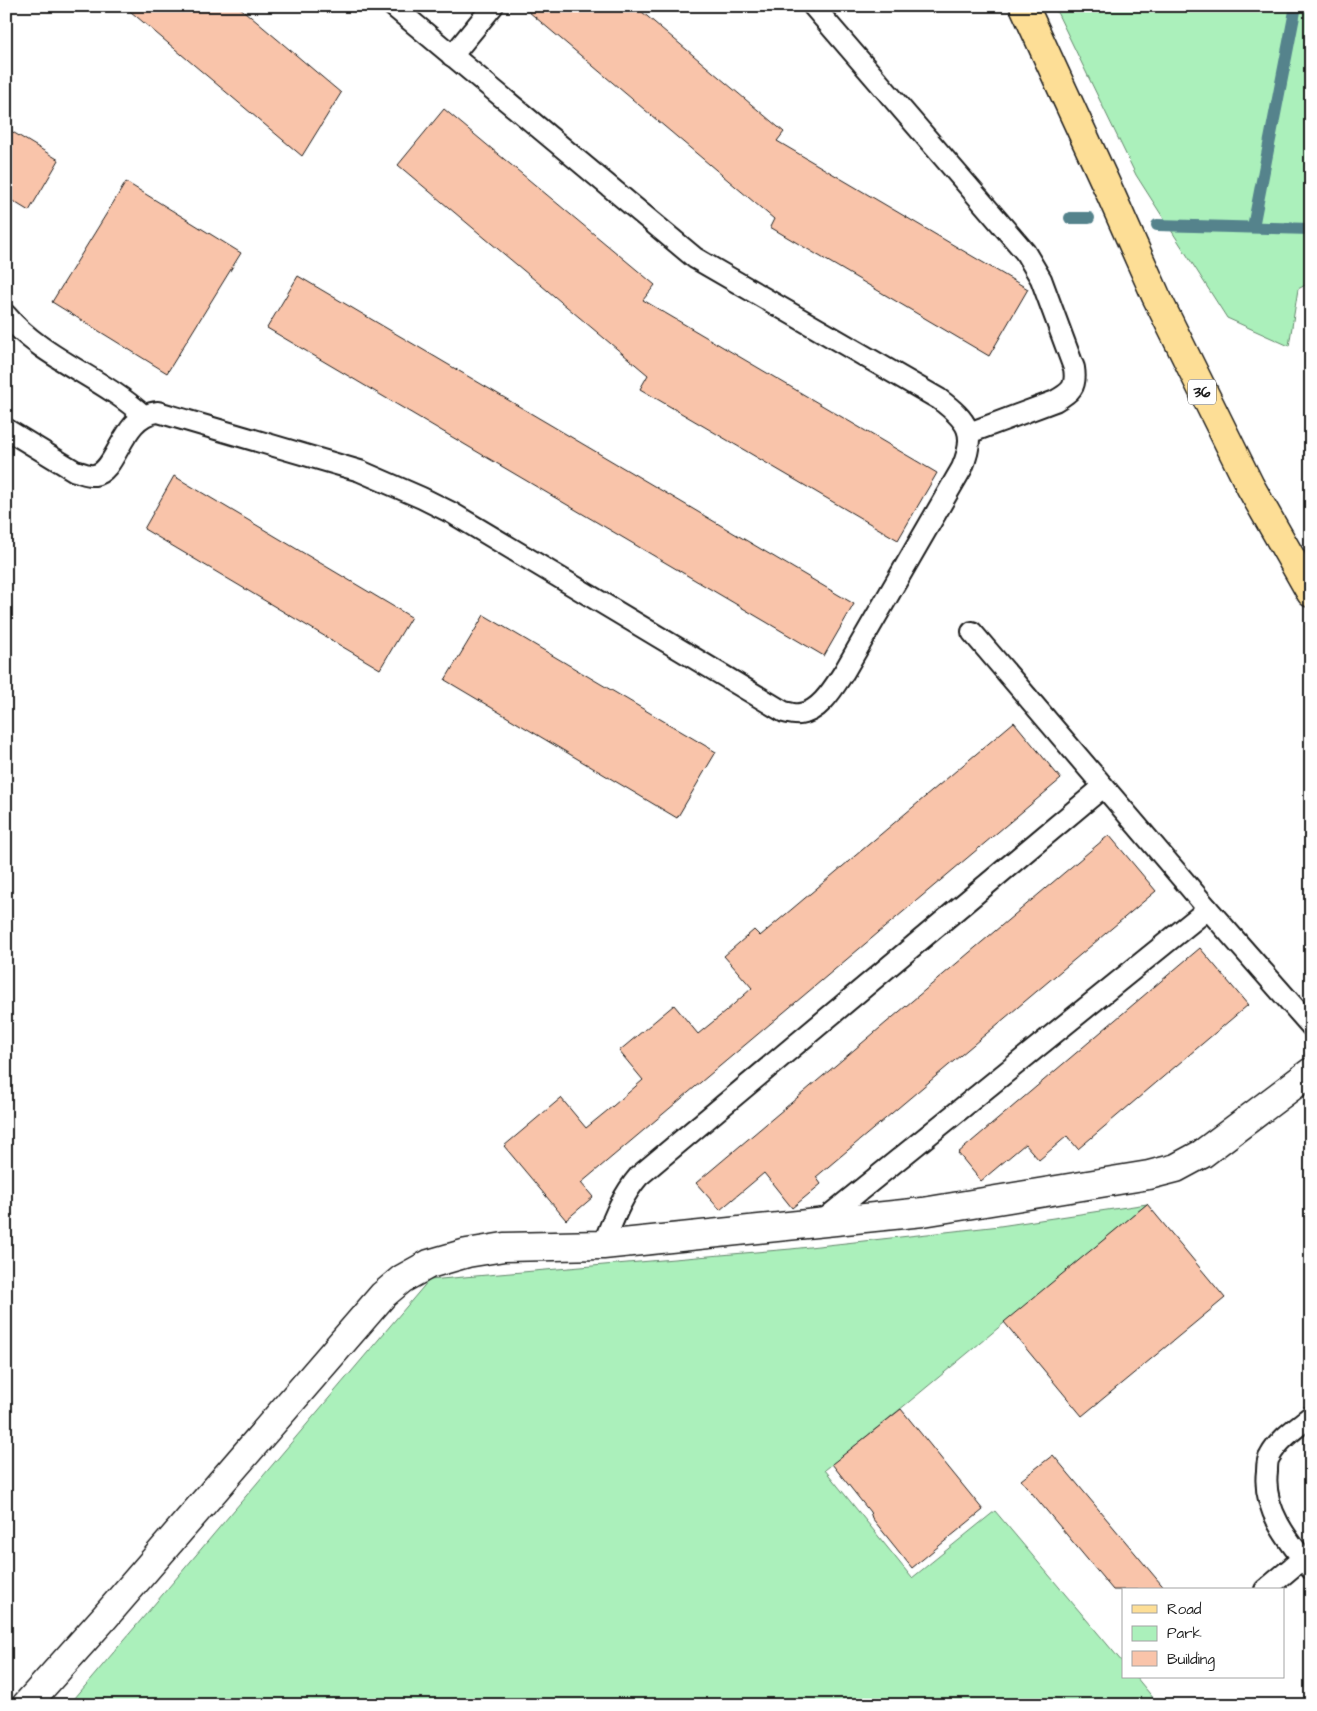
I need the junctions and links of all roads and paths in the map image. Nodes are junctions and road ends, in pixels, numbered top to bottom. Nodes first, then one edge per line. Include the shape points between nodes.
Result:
1 (393, 6) edge
2 (493, 6) edge
3 (813, 6) edge
4 (1024, 6) edge
5 (452, 56) junction
6 (6, 316) edge
7 (144, 416) junction
8 (6, 429) edge
9 (969, 433) junction
10 (1311, 592) edge
11 (972, 632) dead end
12 (1103, 787) junction
13 (1208, 909) junction
14 (1311, 1026) edge
15 (1308, 1078) edge
16 (821, 1222) junction
17 (603, 1245) junction
18 (1311, 1416) edge
19 (1307, 1564) edge
20 (1268, 1588) edge
21 (26, 1705) edge

1 - 5 lane
2 - 5 lane
3 - 9 lane via 1025,252 1041,279 1074,368 1074,386 1067,394
4 - 10 main road, 36 via 1156,296 1225,437
5 - 9 lane via 695,258 940,399 956,412
6 - 7 lane via 24,334 116,393
7 - 8 lane via 130,428 103,470 95,475 75,470
7 - 9 lane via 158,412 360,471 413,494 452,513 769,704 784,712 800,714 812,710 826,697 844,672 962,468 968,454
11 - 12 lane
12 - 13 lane
12 - 17 lane via 639,1176 620,1204
13 - 14 lane
13 - 16 lane
15 - 16 street via 1202,1154 1176,1168 923,1212
16 - 17 street
17 - 21 street via 504,1247 467,1253 429,1264 402,1279 383,1295
18 - 19 lane via 1275,1447 1268,1458 1266,1477 1273,1516
19 - 20 lane

